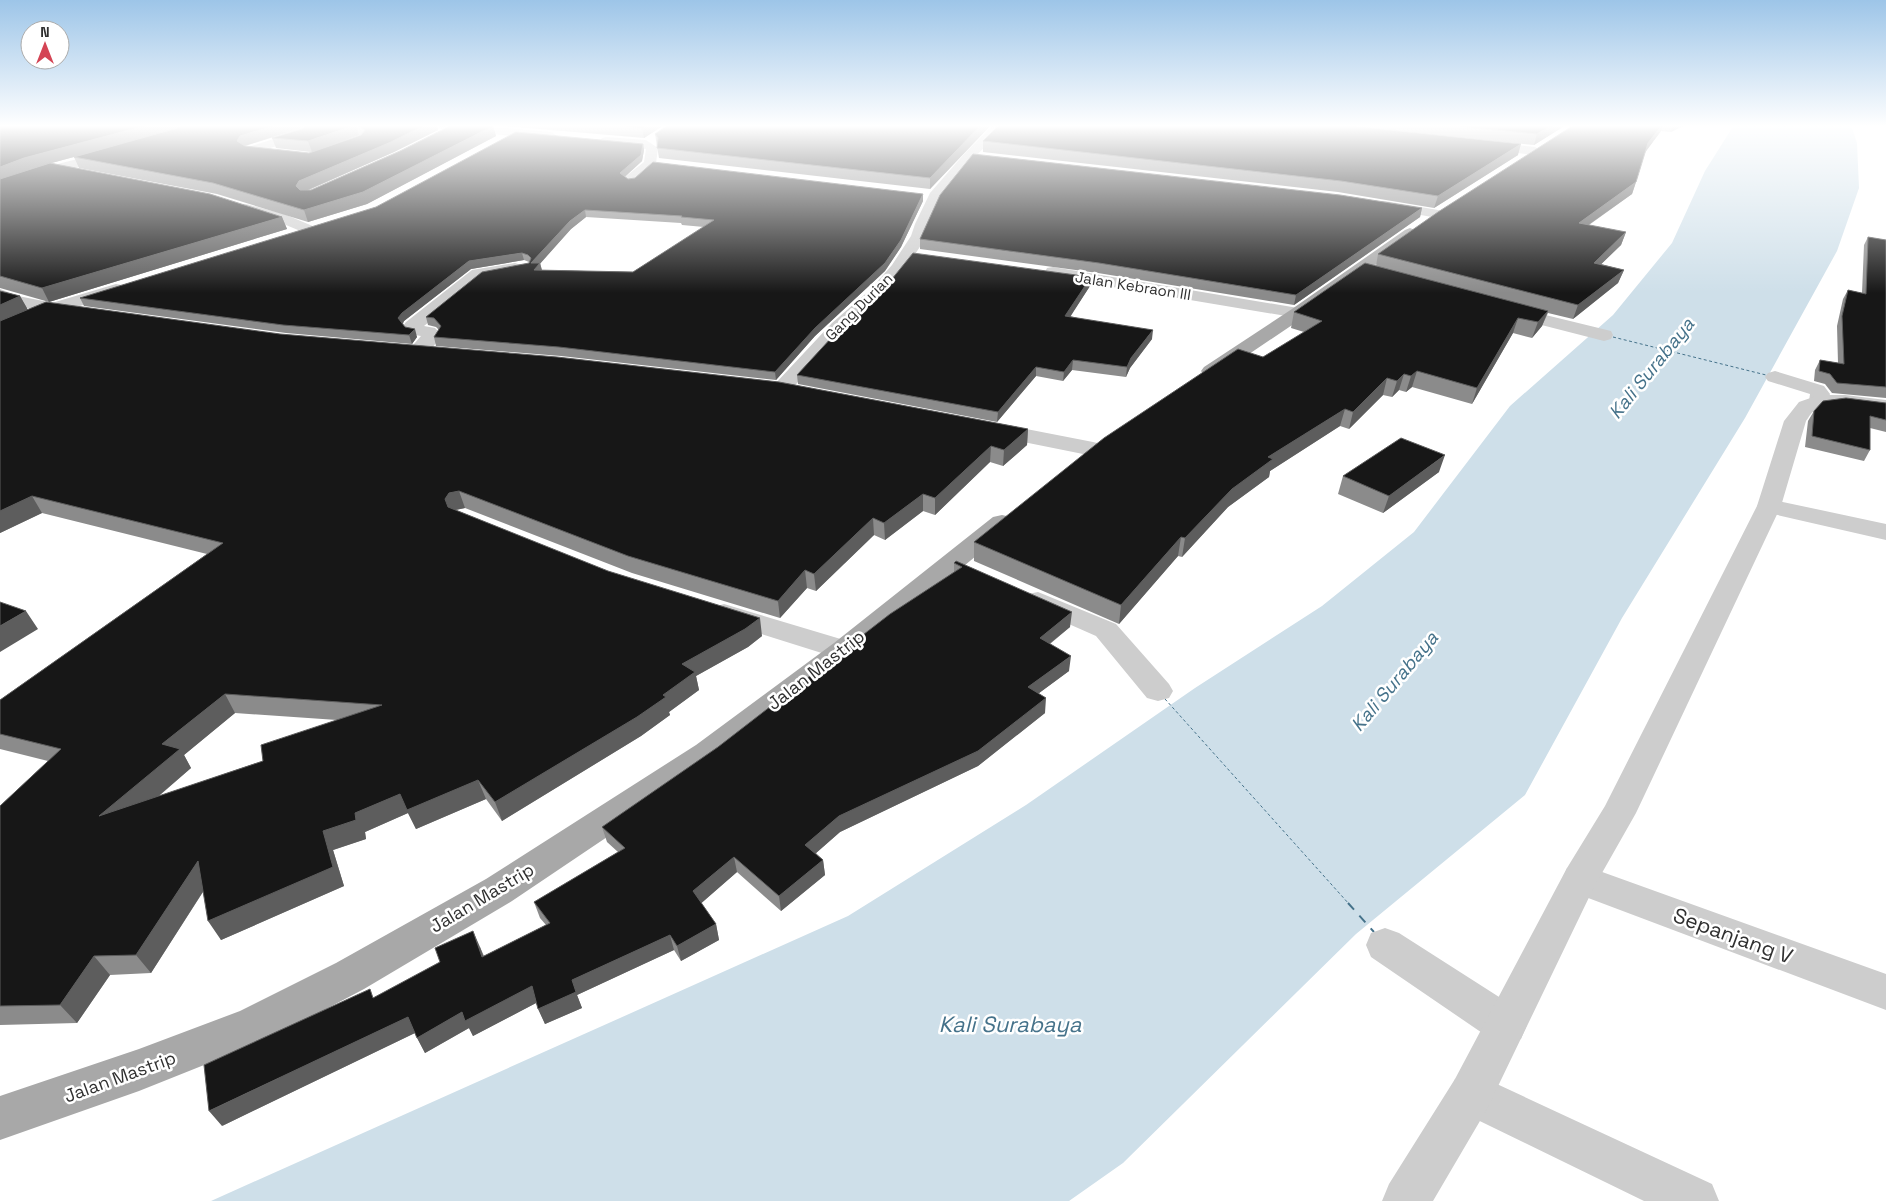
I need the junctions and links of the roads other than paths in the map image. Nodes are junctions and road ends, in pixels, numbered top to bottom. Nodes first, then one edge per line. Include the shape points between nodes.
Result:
1 (21, 181) edge
2 (948, 181) edge
3 (0, 188) edge
4 (916, 194) edge
5 (936, 196) junction
6 (1374, 203) edge
7 (235, 206) edge
8 (1448, 207) joint
9 (328, 224) edge
10 (310, 230) junction
11 (283, 237) edge
12 (908, 254) junction
13 (927, 256) edge
14 (523, 267) edge
15 (1038, 270) edge
16 (126, 285) edge
17 (0, 294) edge
18 (1491, 306) edge
19 (51, 309) junction
20 (1298, 313) junction
21 (99, 315) edge
22 (0, 331) edge
23 (1604, 335) dead end
24 (397, 350) edge
25 (1774, 377) dead end
26 (1190, 384) edge
27 (800, 393) edge
28 (1819, 401) junction
29 (1886, 406) edge
30 (976, 426) edge
31 (1104, 441) joint
32 (1064, 473) edge
33 (1769, 506) junction
34 (1019, 509) edge
35 (1886, 532) edge
36 (952, 562) junction
37 (979, 574) edge
38 (1015, 590) edge
39 (705, 607) edge
40 (844, 650) junction
41 (1158, 691) dead end
42 (1580, 879) junction
43 (1385, 945) dead end
44 (1886, 992) edge
45 (1506, 1025) junction
46 (1471, 1094) junction
47 (0, 1118) edge
48 (1406, 1201) edge
49 (1695, 1201) edge

1 - 3 street
2 - 5 street, Gang Durian
4 - 5 street
5 - 12 street, Gang Durian
6 - 8 street
7 - 10 street via 279,216
8 - 20 main road via 1367,273
9 - 10 street
10 - 11 street
12 - 13 street
12 - 27 street, Gang Durian via 876,294 771,388
14 - 24 street via 478,274 412,326 433,335 427,352
15 - 20 street, Jalan Kebraon III
16 - 19 street
17 - 19 street
18 - 23 street
19 - 21 street
19 - 22 street
20 - 26 main road
25 - 28 street via 1817,390
28 - 29 street
28 - 33 street via 1806,406 1795,421
30 - 31 street
31 - 32 main road
33 - 35 street
33 - 42 street via 1619,813
34 - 36 main road, Jalan Mastrip
36 - 37 street
36 - 40 main road, Jalan Mastrip
38 - 41 street via 1106,630
39 - 40 street
40 - 47 main road, Jalan Mastrip via 708,753 499,890 350,976 245,1028 139,1070
42 - 44 street, Sepanjang V
42 - 45 street
43 - 45 street
45 - 46 street
46 - 48 street
46 - 49 street

